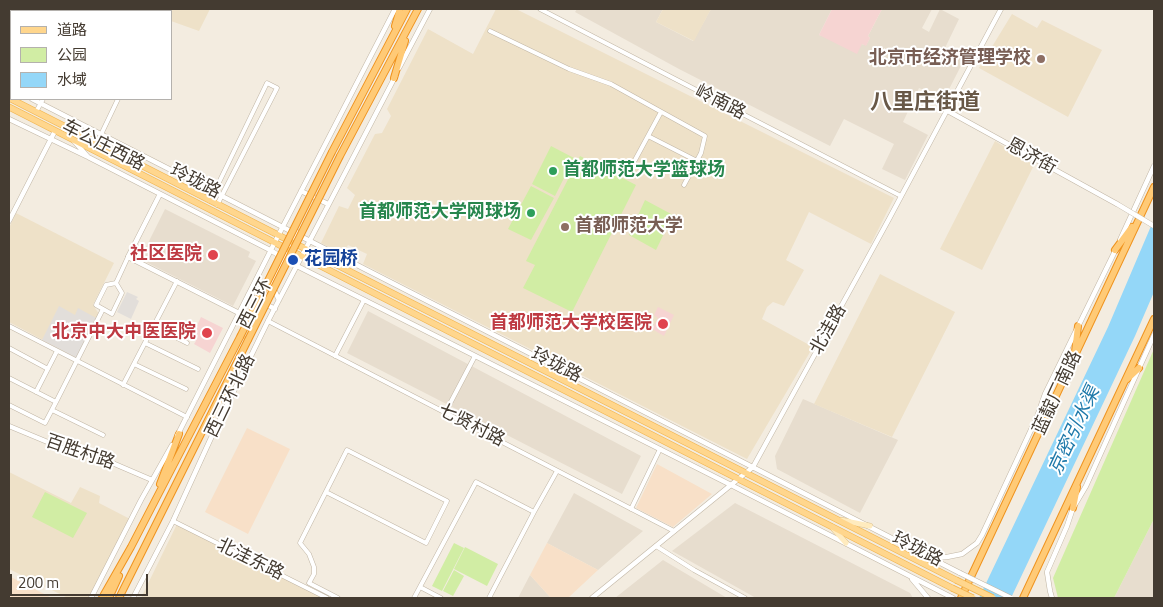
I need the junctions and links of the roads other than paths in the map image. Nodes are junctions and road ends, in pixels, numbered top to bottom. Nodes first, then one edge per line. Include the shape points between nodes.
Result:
1 (395, 9) edge
2 (400, 9) edge
3 (407, 9) edge
4 (418, 9) edge
5 (430, 9) edge
6 (540, 9) edge
7 (1001, 9) edge
8 (409, 27) junction
9 (490, 31) dead end
10 (392, 39) junction
11 (394, 78) junction
12 (13, 100) edge
13 (118, 100) edge
14 (42, 101) edge
15 (9, 107) edge
16 (946, 110) junction
17 (36, 112) junction
18 (661, 112) junction
19 (9, 119) edge
20 (55, 131) junction
21 (101, 134) junction
22 (648, 136) junction
23 (50, 140) junction
24 (73, 140) junction
25 (96, 143) junction
26 (88, 157) junction
27 (635, 160) dead end
28 (697, 161) junction
29 (1154, 166) edge
30 (684, 185) dead end
31 (1154, 188) edge
32 (214, 191) junction
33 (301, 191) junction
34 (160, 194) junction
35 (222, 195) junction
36 (901, 196) junction
37 (297, 199) junction
38 (210, 201) junction
39 (328, 204) junction
40 (217, 205) junction
41 (1141, 214) junction
42 (9, 221) edge
43 (283, 226) junction
44 (1154, 226) edge
45 (296, 232) junction
46 (278, 236) junction
47 (310, 240) junction
48 (291, 242) junction
49 (274, 243) junction
50 (270, 250) junction
51 (287, 250) junction
52 (305, 250) junction
53 (1115, 250) junction
54 (128, 257) junction
55 (302, 257) junction
56 (283, 258) junction
57 (296, 266) junction
58 (177, 281) junction
59 (116, 283) junction
60 (248, 295) junction
61 (279, 300) junction
62 (364, 300) junction
63 (103, 309) junction
64 (274, 309) junction
65 (239, 313) junction
66 (1154, 319) edge
67 (268, 321) junction
68 (9, 326) edge
69 (154, 326) junction
70 (1078, 326) junction
71 (1154, 336) edge
72 (145, 343) junction
73 (187, 343) dead end
74 (9, 348) edge
75 (57, 351) junction
76 (336, 356) junction
77 (475, 356) junction
78 (1074, 359) junction
79 (77, 361) junction
80 (134, 364) junction
81 (1139, 368) junction
82 (48, 369) junction
83 (198, 369) dead end
84 (9, 378) edge
85 (1123, 383) junction
86 (123, 384) junction
87 (186, 389) dead end
88 (36, 392) junction
89 (56, 402) junction
90 (9, 405) edge
91 (52, 410) junction
92 (445, 413) junction
93 (187, 417) junction
94 (9, 426) edge
95 (179, 434) junction
96 (103, 435) dead end
97 (660, 449) junction
98 (753, 467) junction
99 (557, 471) junction
100 (745, 473) junction
101 (1079, 477) junction
102 (738, 479) junction
103 (152, 480) junction
104 (731, 484) junction
105 (326, 492) junction
106 (1073, 508) junction
107 (630, 509) junction
108 (534, 512) junction
109 (148, 513) junction
110 (838, 520) junction
111 (173, 522) junction
112 (830, 525) junction
113 (870, 526) junction
114 (674, 531) junction
115 (846, 543) junction
116 (656, 546) junction
117 (131, 547) junction
118 (141, 552) junction
119 (932, 558) junction
120 (910, 576) junction
121 (420, 587) junction
122 (951, 597) edge
123 (91, 598) edge
124 (102, 598) edge
125 (109, 598) edge
126 (114, 598) edge
127 (119, 598) edge
128 (133, 598) edge
129 (327, 598) edge
130 (338, 598) edge
131 (414, 598) edge
132 (441, 598) edge
133 (489, 598) edge
134 (592, 598) edge
135 (745, 598) edge
136 (928, 598) edge
137 (961, 598) edge
138 (973, 598) edge
139 (993, 598) edge
140 (1011, 598) edge
141 (1023, 598) edge
142 (1052, 598) edge

1 - 33 street
2 - 10 highway
3 - 10 highway, 西三环
4 - 8 highway, 西三环
5 - 11 street, 西三环北路
6 - 36 street, 岭南路
7 - 16 street, 北洼路
8 - 11 highway
8 - 118 highway, 西三环, bridge via 340,156
9 - 18 street via 569,69 611,84
10 - 109 highway, 西三环, bridge
11 - 39 street, 西三环北路
12 - 17 main road, 车公庄西路
13 - 21 street
14 - 17 street
14 - 21 street, 玲珑路
15 - 20 main road, 车公庄西路
16 - 36 street, 北洼路
16 - 44 street, 恩济街, bridge
17 - 25 main road, 车公庄西路
18 - 22 street
18 - 28 street via 705,136
19 - 23 street
20 - 23 street
20 - 24 main road, 车公庄西路
21 - 25 street
21 - 32 street, 玲珑路
22 - 27 street
22 - 28 street
23 - 26 street
23 - 42 street
24 - 26 street, 玲珑路
24 - 49 main road, 车公庄西路
25 - 38 main road, 车公庄西路
26 - 34 street, 玲珑路
28 - 30 street
29 - 53 street, 蓝靛厂南路
31 - 41 highway, 蓝靛厂南路
32 - 35 street, 玲珑路
32 - 35 street via 267,83 277,88
32 - 38 street
33 - 37 street
33 - 39 street
34 - 50 street, 玲珑路
34 - 54 street
35 - 40 street
35 - 43 street, 玲珑路
36 - 98 street, 北洼路
37 - 43 street
37 - 45 street via 305,213
38 - 40 main road, 车公庄西路
39 - 47 street, 西三环北路
40 - 46 main road, 车公庄西路
41 - 53 highway
41 - 78 highway, 蓝靛厂南路
43 - 45 street, 玲珑路
43 - 46 street
45 - 47 street, 玲珑路
45 - 48 street
46 - 48 main road, 车公庄西路
46 - 49 street, 西三环北路
47 - 52 street, 西三环北路
47 - 98 street, 玲珑路
48 - 51 street
48 - 52 main road, 玲珑路
49 - 50 street, 西三环北路
49 - 51 main road, 车公庄西路
50 - 56 street, 玲珑路
50 - 60 street, 西三环北路
51 - 55 main road, 玲珑路
51 - 56 street
52 - 55 street, 西三环北路
52 - 100 main road, 玲珑路
53 - 70 street, 蓝靛厂南路
54 - 58 street
54 - 59 street
55 - 57 street, 西三环北路
55 - 102 main road, 玲珑路
56 - 57 street, 玲珑路
56 - 61 street via 271,283
57 - 61 street, 西三环北路
57 - 62 street, 玲珑路
58 - 65 street
58 - 69 street
59 - 63 street via 106,285 96,305
59 - 63 street via 122,293 112,314
60 - 64 street
60 - 65 street, 西三环北路
61 - 64 street, 西三环北路
62 - 76 street
62 - 77 street, 玲珑路
63 - 79 street
64 - 67 street, 西三环北路
65 - 93 street, 西三环北路
66 - 85 highway
67 - 76 street, 七贤村路
67 - 111 street, 西三环北路
68 - 75 street
69 - 72 street
69 - 73 street
70 - 78 highway
70 - 119 street, 蓝靛厂南路 via 977,543 962,554
71 - 81 street
72 - 80 street
72 - 83 street
74 - 82 street
75 - 79 street
75 - 82 street
76 - 92 street, 七贤村路
77 - 92 street
77 - 97 street, 玲珑路
78 - 137 highway, 蓝靛厂南路
79 - 86 street
79 - 89 street
80 - 86 street
80 - 87 street
81 - 85 highway
81 - 106 street
82 - 88 street
84 - 88 street
85 - 101 highway
86 - 93 street
88 - 89 street
89 - 91 street
90 - 91 street via 45,423
91 - 96 street
92 - 99 street, 七贤村路
93 - 95 street, 西三环北路
94 - 103 street, 百胜村路 via 62,448 89,453
95 - 103 street, 西三环北路
95 - 109 highway
97 - 104 street, 玲珑路
97 - 107 street
98 - 100 street, 北洼路
98 - 113 street, 玲珑路
99 - 107 street, 七贤村路
99 - 108 street
100 - 102 street, 北洼路
100 - 110 main road, 玲珑路
101 - 106 highway
101 - 141 highway
102 - 104 street, 北洼路
102 - 112 main road, 玲珑路
103 - 123 street, 西三环北路
104 - 114 street, 北洼路
104 - 115 street, 玲珑路
105 - 105 street via 348,450 447,501 426,543
105 - 130 street via 300,543 314,567 309,583
106 - 142 street via 1047,572
107 - 114 street, 七贤村路
108 - 121 street via 476,482
108 - 133 street
109 - 117 highway, 西三环
110 - 113 main road
110 - 139 main road, 玲珑路, bridge
111 - 128 street, 西三环北路
111 - 129 street, 北洼东路
112 - 115 main road
112 - 138 main road, 玲珑路, bridge
113 - 119 street, 玲珑路
114 - 116 street, 北洼路
115 - 120 street, 玲珑路
116 - 134 street, 北洼路
116 - 135 street
117 - 124 highway, 西三环
117 - 125 highway
118 - 126 highway
118 - 127 highway, 西三环
119 - 140 street, 玲珑路, bridge
120 - 122 street, 玲珑路
120 - 136 street
121 - 131 street
121 - 132 street

